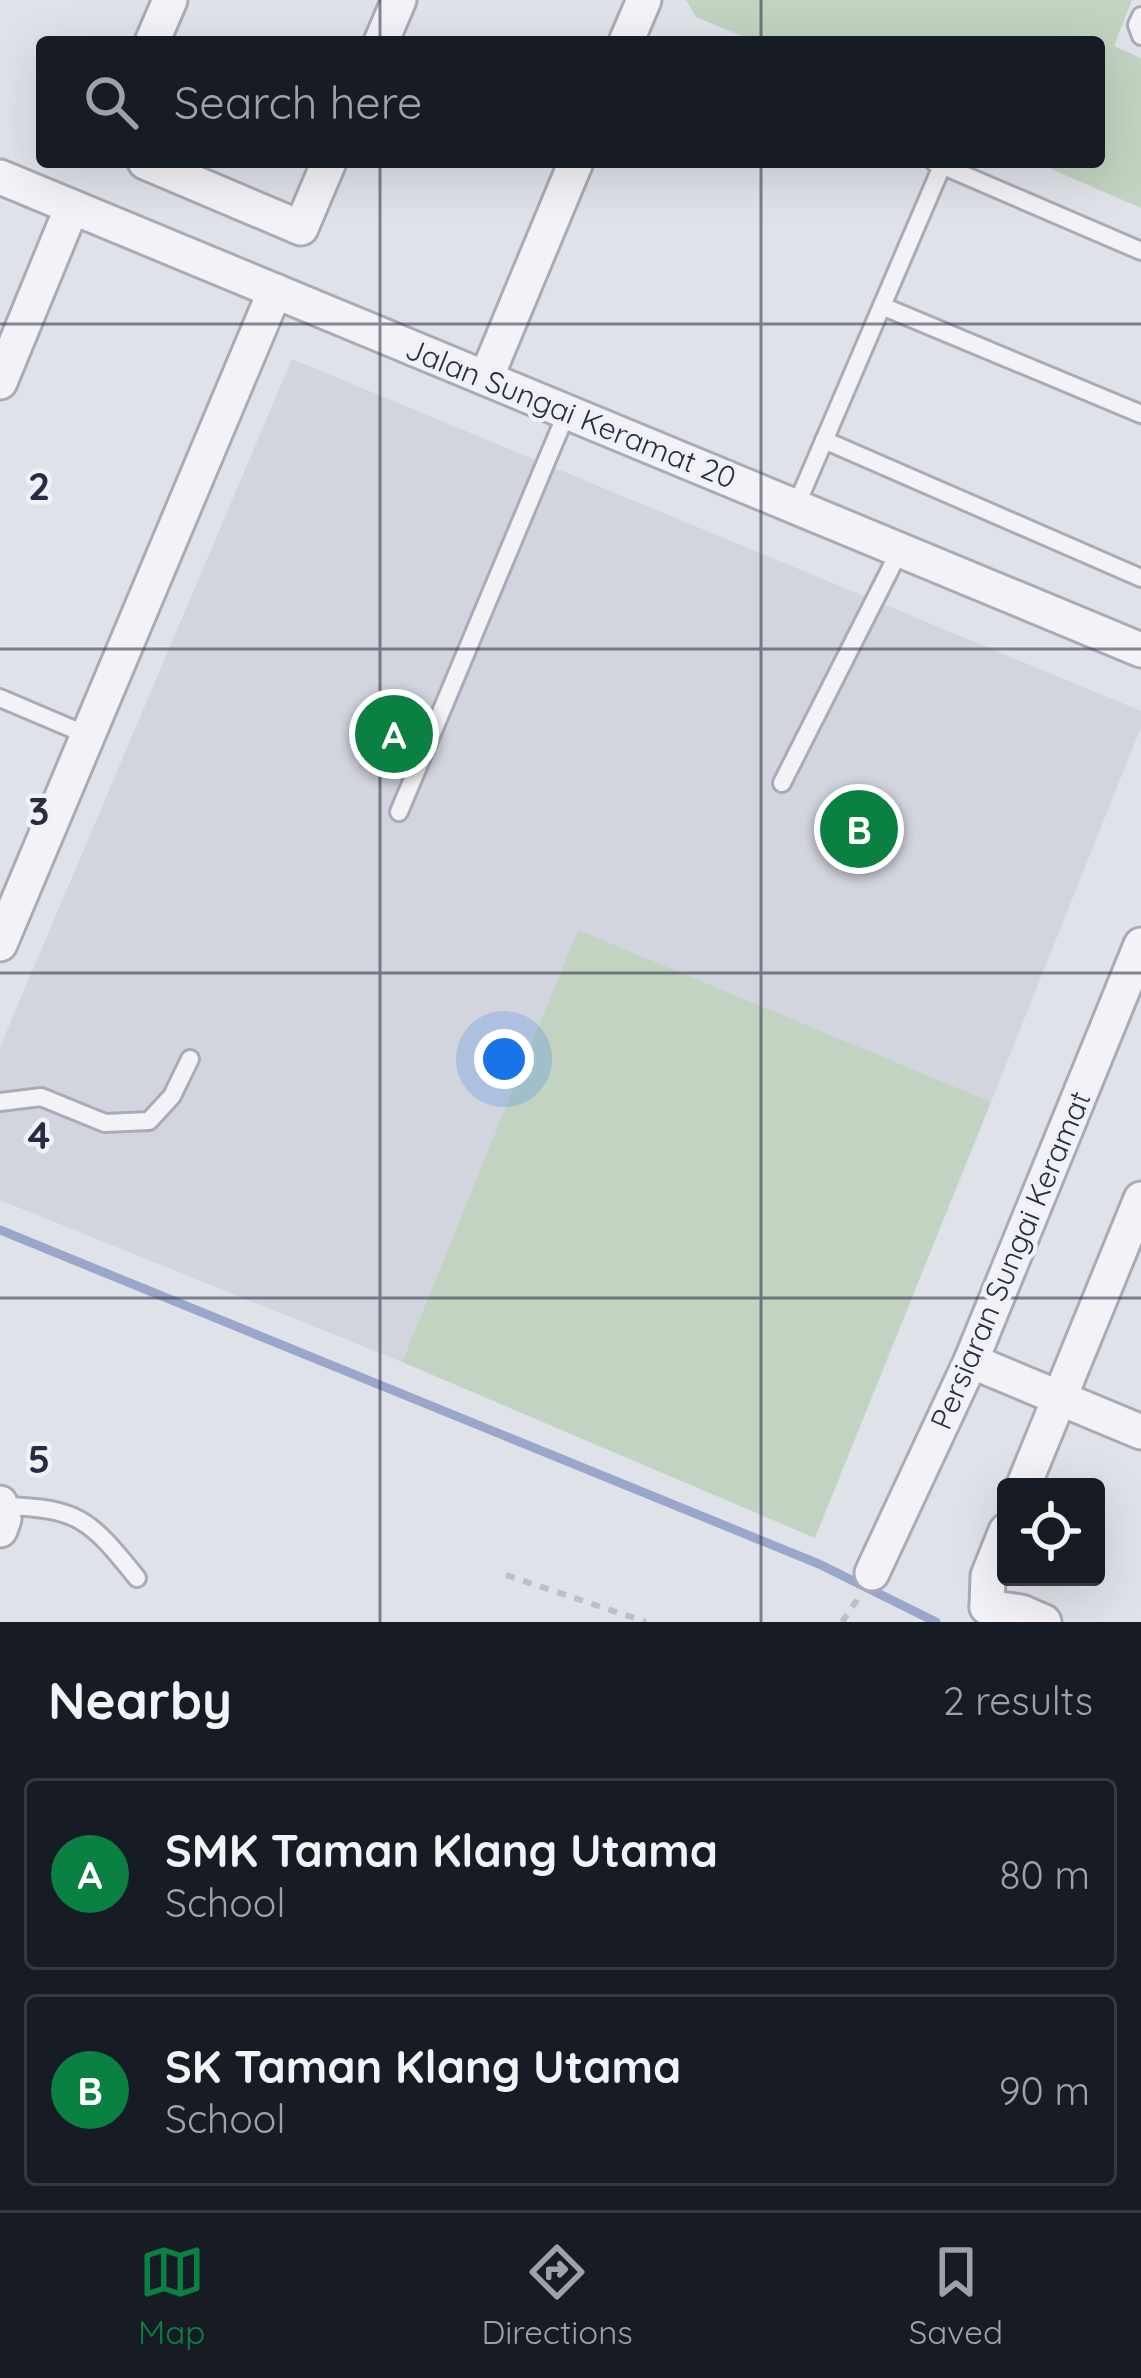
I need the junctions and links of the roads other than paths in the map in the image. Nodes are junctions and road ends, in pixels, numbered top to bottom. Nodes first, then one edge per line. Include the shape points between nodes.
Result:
1 (170, 0) edge
2 (398, 0) edge
3 (644, 0) edge
4 (1141, 16) edge
5 (155, 36) edge
6 (383, 36) edge
7 (638, 36) edge
8 (1141, 36) edge
9 (159, 168) edge
10 (326, 168) edge
11 (573, 168) edge
12 (936, 168) edge
13 (947, 168) edge
14 (0, 177) edge
15 (72, 207) junction
16 (1141, 250) edge
17 (275, 291) junction
18 (882, 306) junction
19 (485, 378) junction
20 (0, 382) edge
21 (567, 412) junction
22 (1141, 414) edge
23 (824, 440) junction
24 (796, 506) junction
25 (900, 550) junction
26 (1141, 578) edge
27 (1138, 641) edge
28 (0, 698) edge
29 (87, 735) junction
30 (782, 783) dead end
31 (399, 812) dead end
32 (0, 944) edge
33 (1141, 945) edge
34 (190, 1060) dead end
35 (0, 1102) edge
36 (1141, 1199) edge
37 (971, 1361) junction
38 (1058, 1397) junction
39 (1141, 1432) edge
40 (1026, 1478) edge
41 (1, 1513) edge
42 (997, 1554) edge
43 (136, 1578) dead end
44 (865, 1585) road end
45 (992, 1615) edge
46 (1044, 1622) edge

1 - 5 street
2 - 6 street
3 - 7 street
4 - 8 lane
9 - 10 street via 301,228
11 - 19 street
12 - 18 lane
13 - 16 lane
14 - 15 street, Jalan Sungai Keramat 20
15 - 17 street, Jalan Sungai Keramat 20
15 - 20 street
17 - 19 street, Jalan Sungai Keramat 20
17 - 29 street
18 - 22 lane
18 - 23 lane
19 - 21 street, Jalan Sungai Keramat 20
21 - 24 street, Jalan Sungai Keramat 20
21 - 31 lane
23 - 24 lane
23 - 26 lane
24 - 25 street, Jalan Sungai Keramat 20
25 - 27 street, Jalan Sungai Keramat 20
25 - 30 lane
28 - 29 lane
29 - 32 street
33 - 37 street, Persiaran Sungai Keramat
34 - 35 lane via 149,1121 105,1123 40,1097
36 - 38 street
37 - 38 street
37 - 44 street, Persiaran Sungai Keramat
38 - 39 street
38 - 40 street
41 - 43 lane via 48,1507 79,1520 100,1532
42 - 45 street via 988,1576
45 - 46 street via 1021,1612

